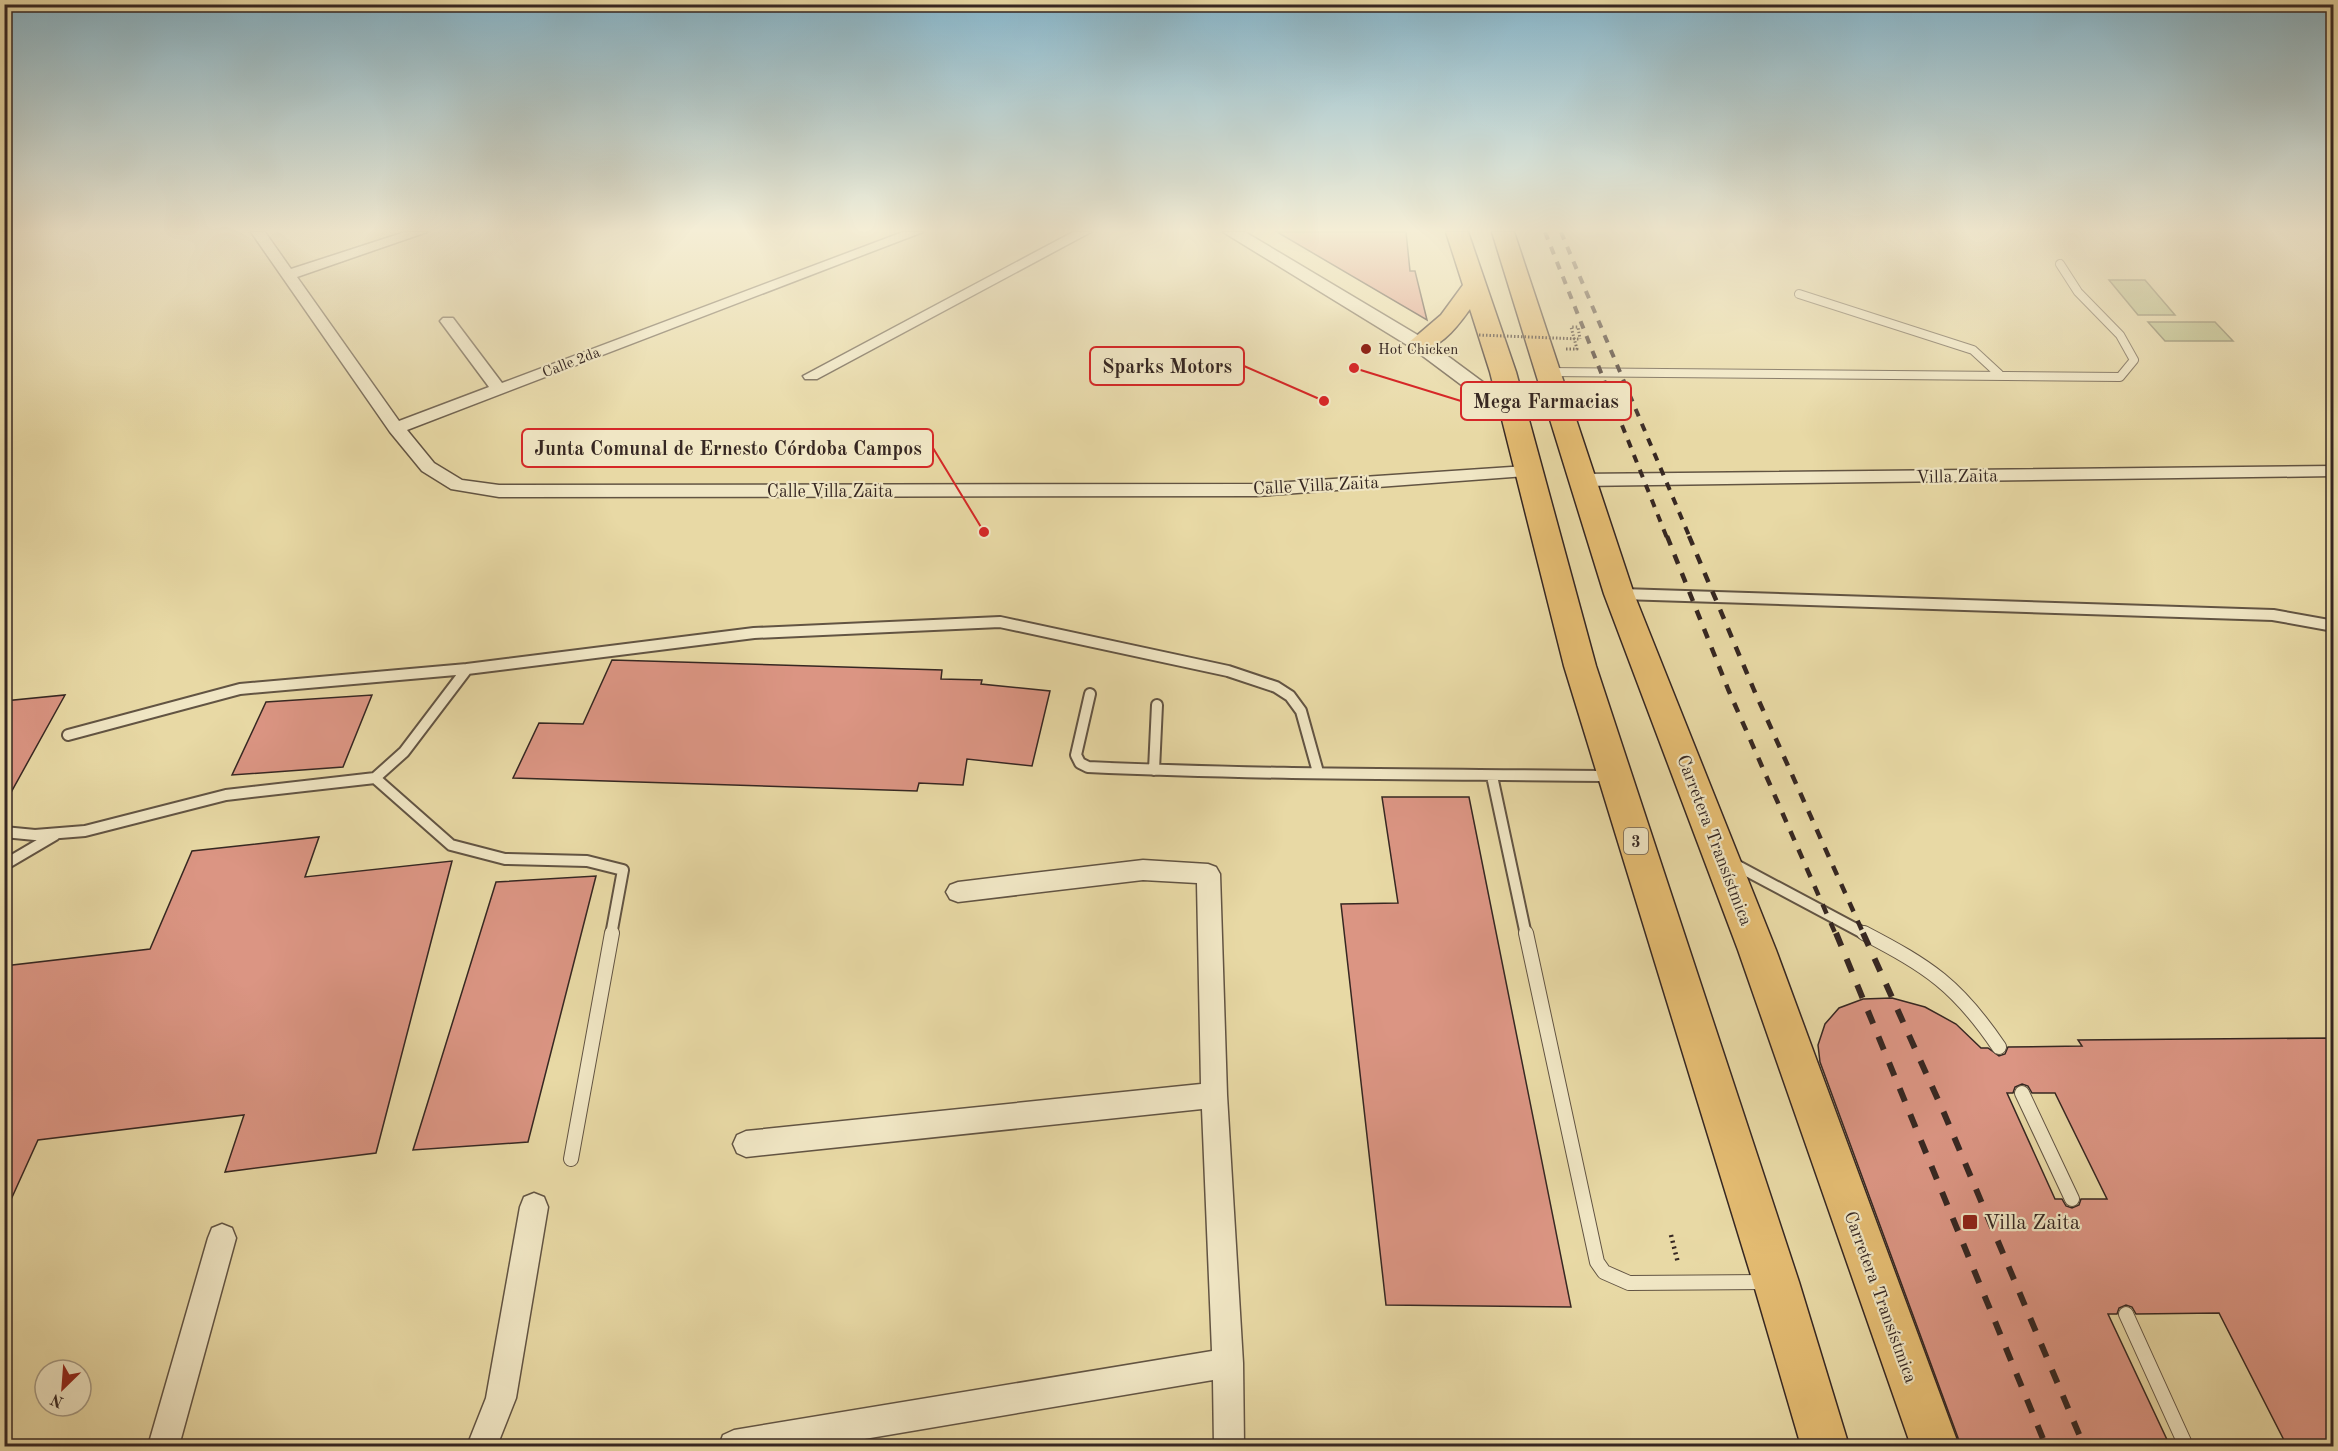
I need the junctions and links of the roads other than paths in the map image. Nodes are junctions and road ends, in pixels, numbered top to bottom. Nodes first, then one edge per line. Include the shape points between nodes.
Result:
1 (305, 300) edge
2 (735, 300) edge
3 (956, 300) edge
4 (1345, 300) edge
5 (1465, 300) edge
6 (1478, 300) edge
7 (1525, 300) edge
8 (1817, 300) edge
9 (2086, 300) edge
10 (448, 321) dead end
11 (1419, 344) junction
12 (1548, 372) junction
13 (1999, 374) junction
14 (811, 376) dead end
15 (498, 389) junction
16 (1512, 411) junction
17 (396, 428) junction
18 (1527, 471) junction
19 (2334, 471) edge
20 (1580, 480) junction
21 (1619, 594) junction
22 (2334, 626) edge
23 (467, 669) junction
24 (1090, 694) dead end
25 (1157, 705) dead end
26 (68, 735) dead end
27 (1154, 770) junction
28 (1317, 772) junction
29 (1492, 776) junction
30 (1615, 776) junction
31 (375, 778) junction
32 (4, 832) edge
33 (58, 833) junction
34 (1723, 859) junction
35 (4, 865) edge
36 (958, 892) dead end
37 (1999, 1047) dead end
38 (2022, 1093) dead end
39 (1214, 1095) junction
40 (746, 1144) dead end
41 (571, 1159) dead end
42 (2072, 1199) dead end
43 (534, 1207) dead end
44 (222, 1238) dead end
45 (1776, 1281) junction
46 (2126, 1314) dead end
47 (1228, 1363) junction
48 (163, 1446) edge
49 (483, 1446) edge
50 (734, 1446) edge
51 (1228, 1446) edge
52 (1825, 1446) edge
53 (1935, 1446) edge
54 (2186, 1446) edge

1 - 17 street, Calle Villa Zaita
2 - 15 street, Calle 2da
3 - 14 street
4 - 11 street
5 - 11 main road via 1453,318
6 - 16 main road, 3 via 1491,331
7 - 12 main road, Carretera Transístmica
8 - 13 lane via 1973,350
9 - 13 lane via 2120,335 2134,360 2120,377
10 - 15 street
11 - 16 street
12 - 13 lane
12 - 20 main road, Carretera Transístmica
15 - 17 street, Calle 2da
16 - 18 main road, 3
17 - 18 street, Calle Villa Zaita via 428,467 457,484 499,491 1257,490
18 - 30 main road, 3 via 1580,666
19 - 20 street, Villa Zaita
20 - 21 main road, Carretera Transístmica
21 - 22 lane via 2273,615
21 - 34 main road, Carretera Transístmica
23 - 26 lane via 240,689
23 - 28 lane via 754,633 1000,622 1264,682 1291,697 1303,717
23 - 31 lane via 404,752
24 - 27 lane via 1077,760 1088,767
25 - 27 lane
27 - 28 lane
28 - 29 lane
29 - 30 lane
29 - 45 lane via 1597,1262 1610,1276 1629,1284
30 - 45 main road, 3
31 - 33 lane via 226,795 85,831
31 - 41 lane via 451,845 505,859 587,861 623,870
32 - 33 lane
33 - 35 lane
34 - 37 lane via 1915,960 1947,983 1976,1013
34 - 53 main road, Carretera Transístmica
36 - 39 street via 1143,870 1208,874
38 - 42 lane
39 - 40 street
39 - 47 street
43 - 49 street via 501,1398
44 - 48 street
45 - 52 main road, 3
46 - 54 lane
47 - 50 street
47 - 51 street

